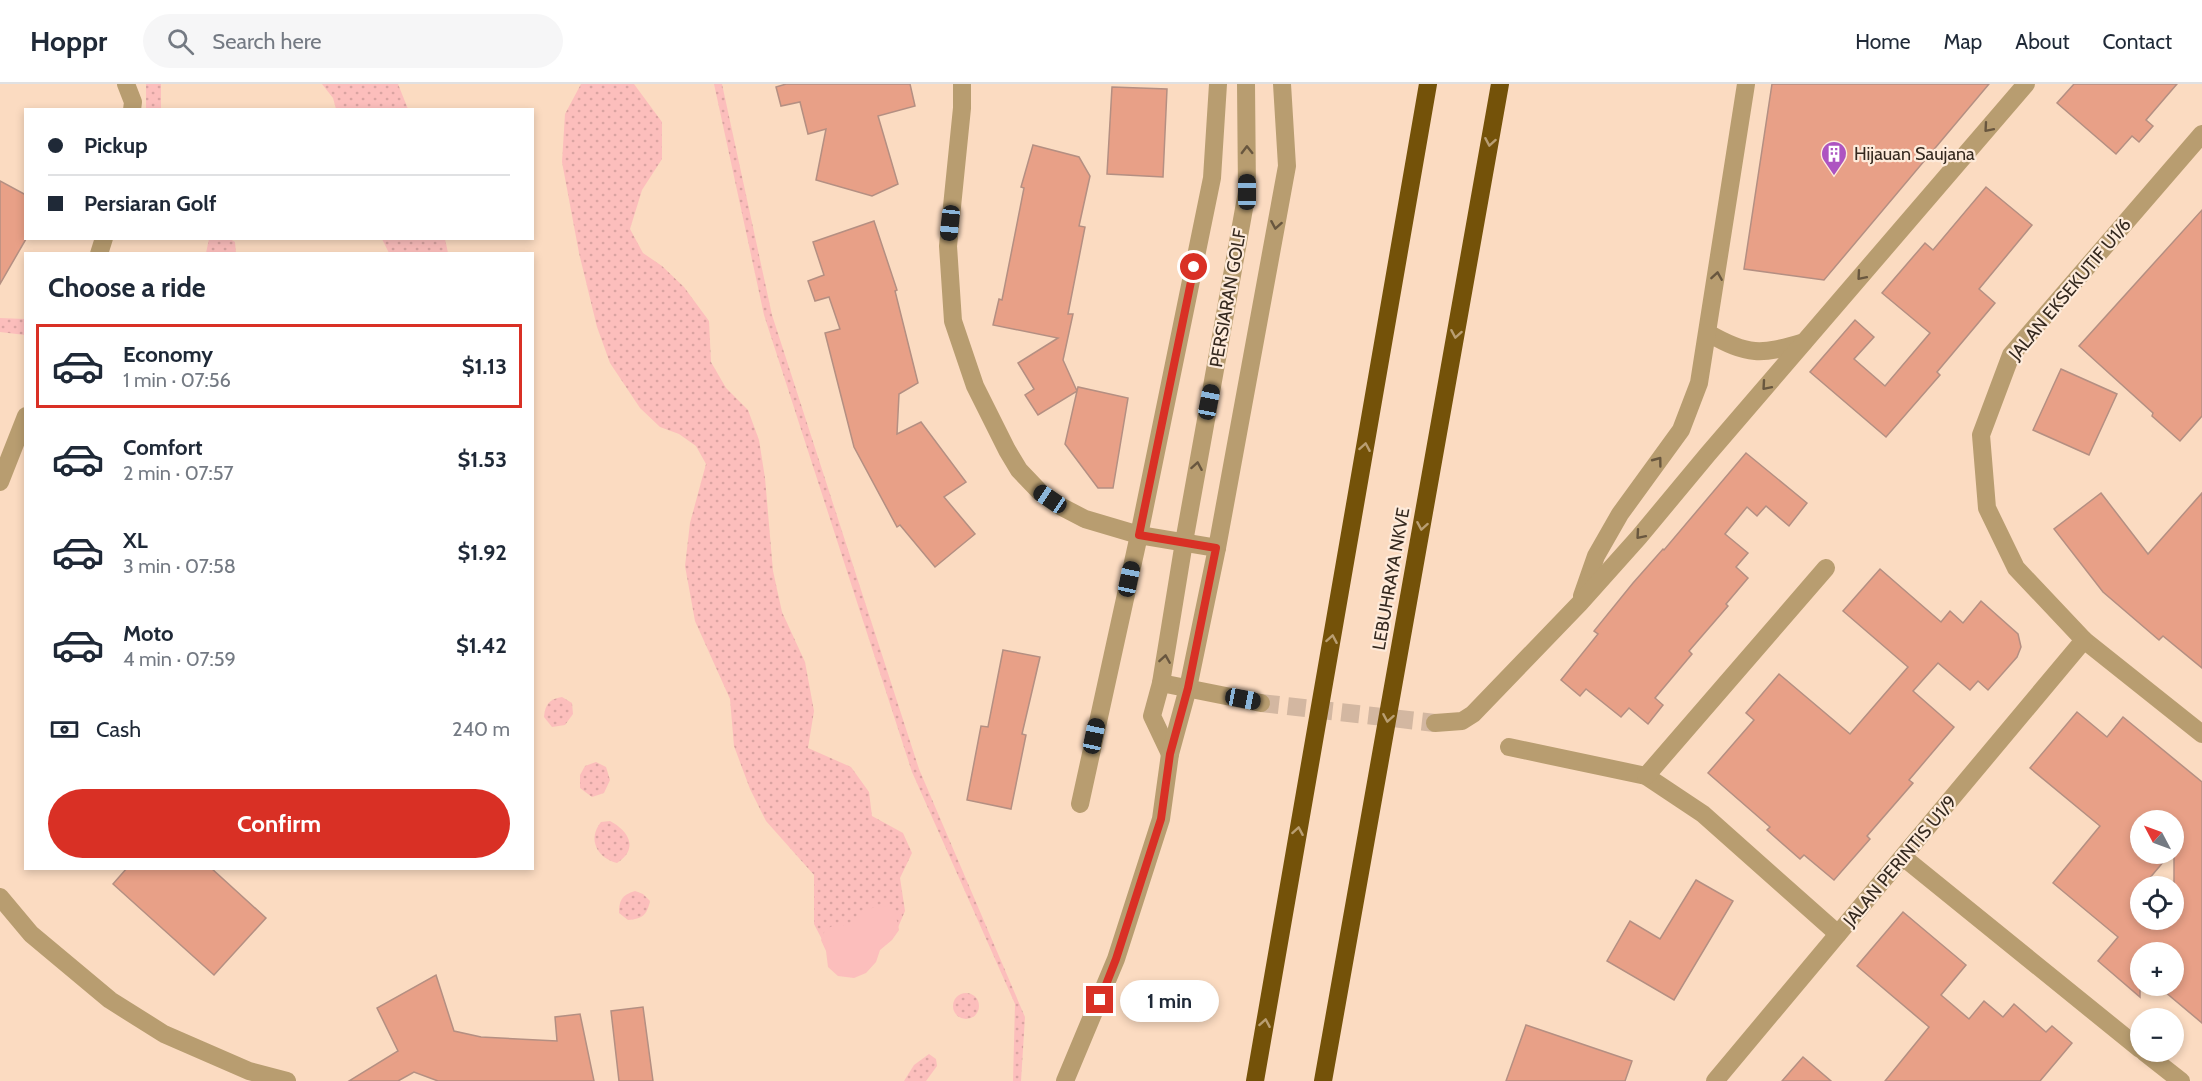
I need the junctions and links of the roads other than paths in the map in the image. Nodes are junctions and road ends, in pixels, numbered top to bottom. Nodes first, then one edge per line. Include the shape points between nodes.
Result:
1 (126, 84) edge
2 (962, 84) edge
3 (1218, 84) edge
4 (1246, 84) edge
5 (1282, 84) edge
6 (1428, 84) edge
7 (1500, 84) edge
8 (1746, 84) edge
9 (2026, 84) edge
10 (132, 108) edge
11 (2202, 134) edge
12 (1708, 333) junction
13 (1804, 342) junction
14 (24, 421) edge
15 (0, 482) edge
16 (1139, 535) junction
17 (1184, 542) junction
18 (1216, 548) junction
19 (1826, 568) dead end
20 (1580, 603) junction
21 (2084, 640) junction
22 (1161, 683) junction
23 (1188, 688) junction
24 (1261, 703) tunnel mouth
25 (1435, 723) tunnel mouth
26 (2202, 734) edge
27 (1509, 747) dead end
28 (1170, 754) junction
29 (1646, 776) junction
30 (1080, 804) dead end
31 (1903, 857) junction
32 (0, 897) edge
33 (1838, 934) junction
34 (2130, 1040) edge
35 (2157, 1062) edge
36 (287, 1081) edge
37 (1065, 1081) edge
38 (1255, 1081) edge
39 (1323, 1081) edge
40 (1715, 1081) edge
41 (2181, 1081) edge

1 - 10 street
2 - 16 street via 948,246 953,321 975,386 1006,450 1040,492 1085,519
3 - 16 street via 1212,178
17 -> 4 street, PERSIARAN GOLF via 1247,192
5 -> 18 street, PERSIARAN GOLF via 1287,166
38 -> 6 highway
7 -> 39 highway, LEBUHRAYA NKVE
12 -> 8 street
9 -> 13 street
11 - 21 street, JALAN EKSEKUTIF U1/6 via 2011,355 1981,435 1987,508 2016,568
12 - 13 street via 1749,352
20 -> 12 street via 1596,555 1681,430 1699,383
13 -> 20 street
14 - 15 street
16 - 17 street
16 - 30 street
17 - 18 street
22 -> 17 street, PERSIARAN GOLF
18 - 23 street, PERSIARAN GOLF
19 - 29 street
20 - 25 street via 1473,714 1462,720
21 - 26 street, JALAN EKSEKUTIF U1/6
21 - 31 street, JALAN PERINTIS U1/9
22 - 23 street
22 - 28 street, PERSIARAN GOLF via 1152,716
23 - 24 street
23 - 28 street, PERSIARAN GOLF
27 - 29 street
28 - 37 street, PERSIARAN GOLF via 1161,819 1116,959
29 - 33 street via 1703,814
31 - 33 street, JALAN PERINTIS U1/9
31 - 34 street
32 - 36 street via 31,934 119,1005 164,1034 249,1071
33 - 40 street, JALAN PERINTIS U1/9
35 - 41 street

